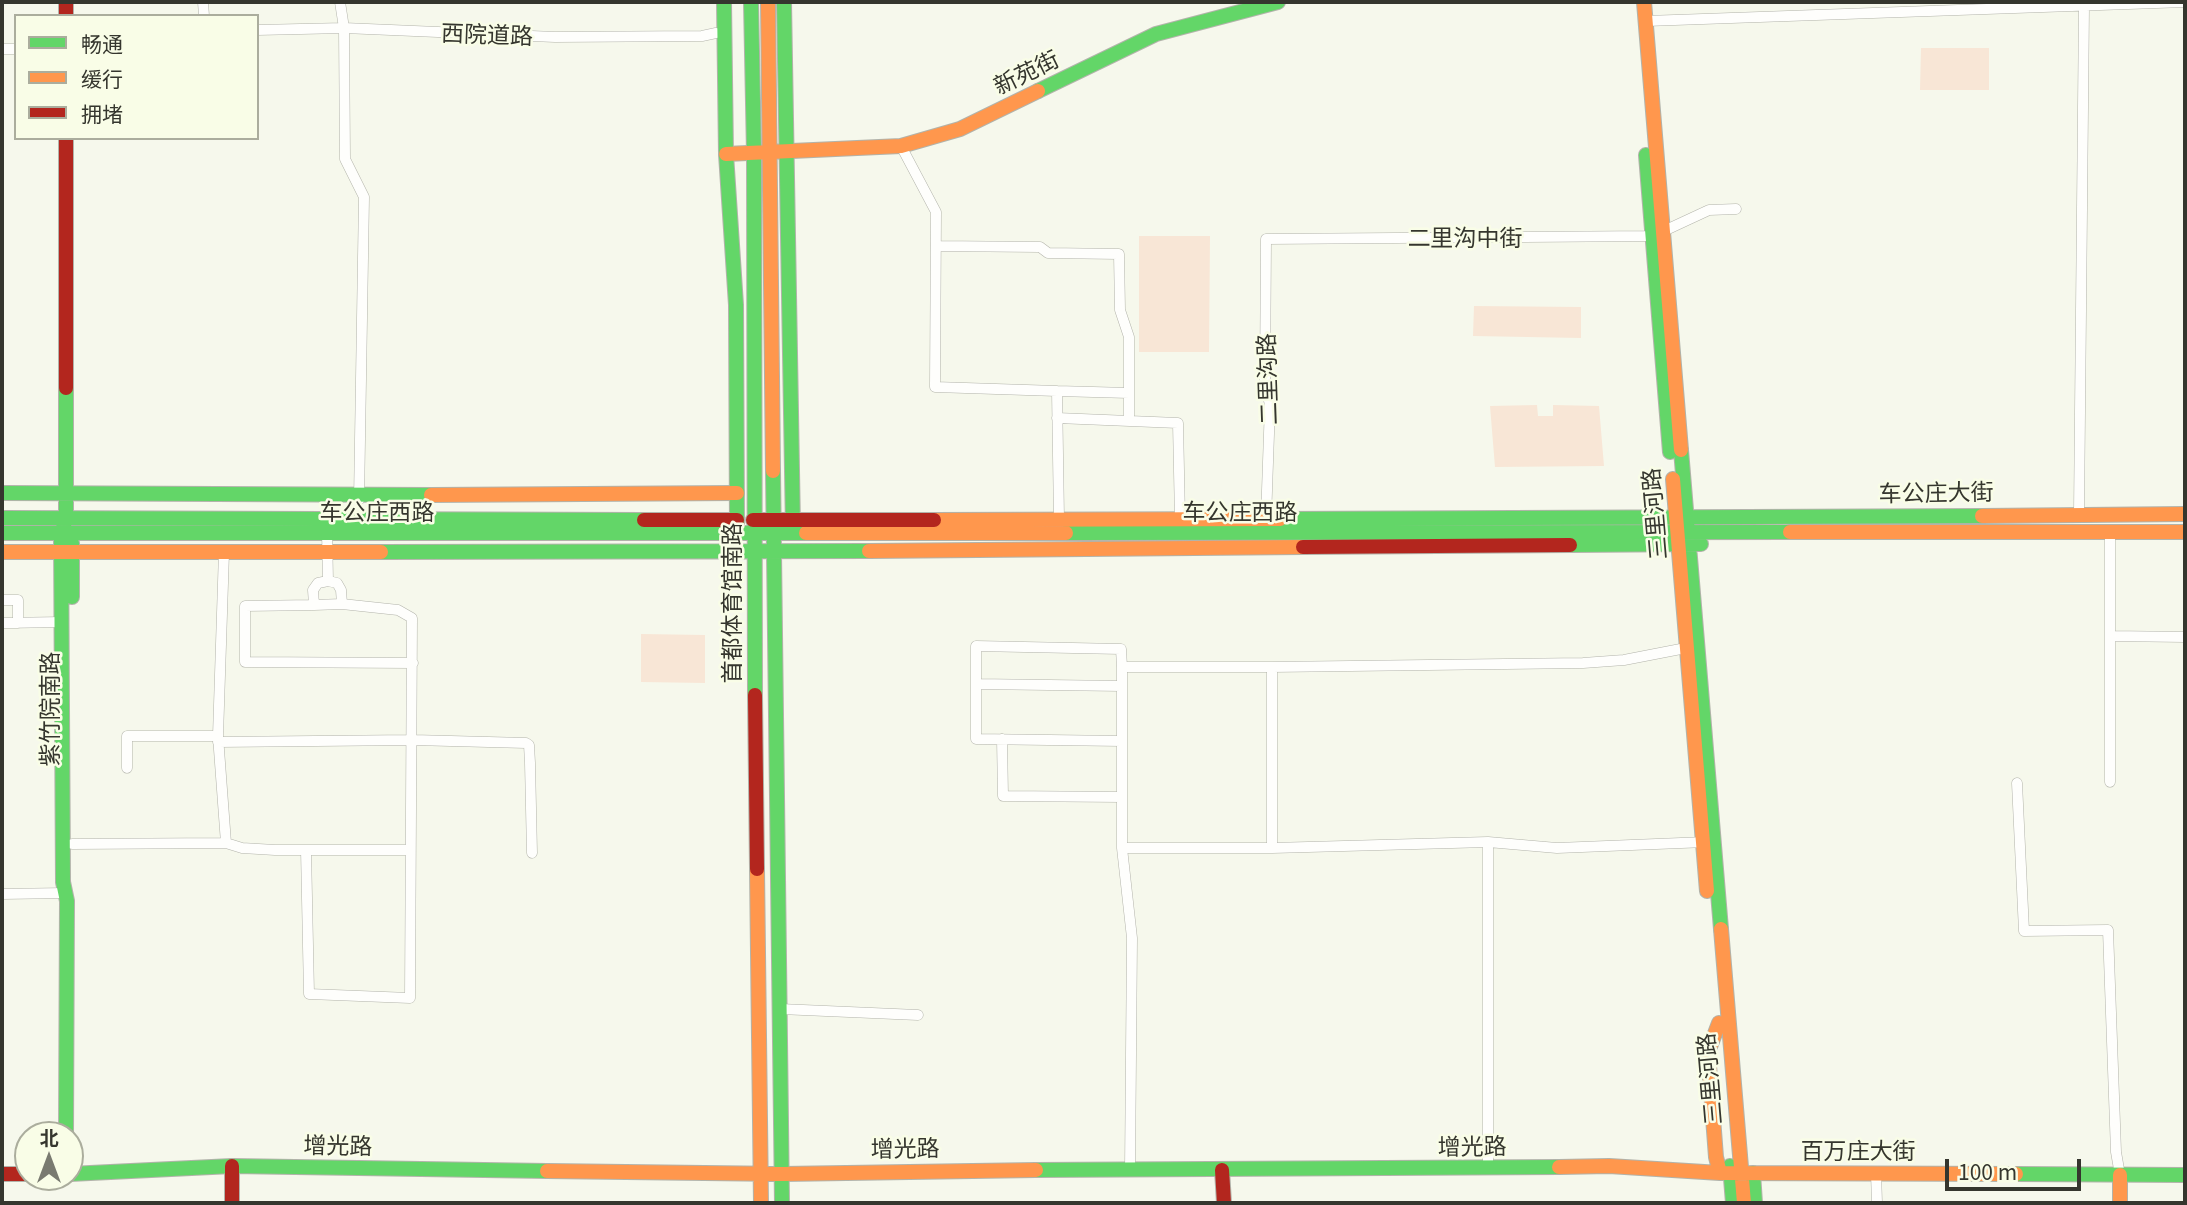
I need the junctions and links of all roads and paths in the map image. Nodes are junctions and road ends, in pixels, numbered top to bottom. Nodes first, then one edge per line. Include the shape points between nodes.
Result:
1 (340, 2) edge
2 (724, 2) edge
3 (751, 2) edge
4 (768, 2) edge
5 (784, 2) edge
6 (1278, 2) edge
7 (1634, 2) edge
8 (1644, 2) edge
9 (2185, 2) edge
10 (2084, 6) junction
11 (1646, 21) junction
12 (344, 28) junction
13 (259, 30) edge
14 (716, 33) dead end
15 (66, 140) edge
16 (901, 146) junction
17 (770, 152) junction
18 (786, 152) junction
19 (754, 153) junction
20 (726, 154) junction
21 (1736, 209) dead end
22 (1658, 234) junction
23 (1266, 239) joint
24 (936, 246) junction
25 (1057, 391) junction
26 (1129, 393) junction
27 (1057, 418) junction
28 (1129, 421) junction
29 (2, 493) edge
30 (737, 493) junction
31 (66, 494) junction
32 (360, 498) junction
33 (2079, 513) junction
34 (2185, 514) edge
35 (2, 518) edge
36 (66, 519) junction
37 (1059, 519) junction
38 (1180, 519) junction
39 (1266, 519) junction
40 (327, 527) junction
41 (737, 527) junction
42 (753, 527) junction
43 (774, 527) junction
44 (793, 527) junction
45 (2185, 532) edge
46 (2, 533) edge
47 (1686, 533) junction
48 (2110, 533) junction
49 (66, 534) junction
50 (1513, 534) junction
51 (1541, 546) junction
52 (774, 551) junction
53 (2, 552) edge
54 (66, 552) junction
55 (225, 552) junction
56 (328, 552) junction
57 (753, 552) junction
58 (328, 581) junction
59 (2, 600) edge
60 (342, 604) junction
61 (314, 605) junction
62 (62, 622) junction
63 (2, 623) edge
64 (18, 623) junction
65 (2111, 636) junction
66 (2185, 637) edge
67 (1692, 646) junction
68 (413, 663) junction
69 (1122, 667) junction
70 (1272, 667) junction
71 (976, 684) junction
72 (1122, 686) junction
73 (218, 739) junction
74 (1002, 739) junction
75 (413, 740) junction
76 (1122, 741) junction
77 (127, 768) dead end
78 (2110, 782) dead end
79 (2017, 783) dead end
80 (1122, 796) junction
81 (1488, 842) junction
82 (1703, 842) junction
83 (226, 843) junction
84 (72, 844) junction
85 (1122, 848) junction
86 (1272, 848) junction
87 (306, 850) junction
88 (410, 850) junction
89 (531, 853) dead end
90 (2, 894) edge
91 (66, 897) junction
92 (780, 1009) junction
93 (918, 1015) dead end
94 (66, 1121) edge
95 (232, 1166) junction
96 (1488, 1169) junction
97 (1130, 1170) junction
98 (1222, 1170) junction
99 (84, 1173) edge
100 (1736, 1173) junction
101 (1876, 1173) junction
102 (762, 1174) junction
103 (783, 1174) junction
104 (2120, 1175) junction
105 (2185, 1175) edge
106 (232, 1203) edge
107 (761, 1203) edge
108 (782, 1203) edge
109 (1224, 1203) edge
110 (1733, 1203) edge
111 (1744, 1203) edge
112 (1755, 1203) edge
113 (1877, 1203) edge
114 (2120, 1203) edge

1 - 12 street
2 - 20 main road, 首都体育馆南路
3 - 19 main road, 首都体育馆南路
4 - 17 main road, 首都体育馆南路
5 - 18 main road
6 - 16 main road, 新苑街 via 1156,34 960,129
7 - 22 main road, 三里河路
8 - 11 main road, 三里河路
9 - 10 street
10 - 11 street
10 - 33 street
11 - 22 main road, 三里河路
12 - 13 street, 西院道路
12 - 14 street, 西院道路 via 555,37
12 - 32 street via 345,159 364,197
15 - 31 main road, 紫竹院南路
16 - 18 main road, 新苑街
16 - 24 street via 936,212
17 - 18 main road, 新苑街
17 - 19 main road, 新苑街
17 - 43 main road, 首都体育馆南路
18 - 44 main road
19 - 20 main road, 新苑街
19 - 42 main road, 首都体育馆南路
20 - 30 main road, 首都体育馆南路 via 736,305
21 - 22 street via 1709,210
22 - 23 street, 二里沟中街
22 - 47 main road, 三里河路
23 - 39 street, 二里沟路 via 1265,383 1270,405
24 - 25 street via 935,387
24 - 26 street via 1040,247 1048,253 1119,254 1120,310 1129,337
25 - 26 street
25 - 27 street
26 - 28 street
27 - 28 street
27 - 37 street
28 - 38 street via 1178,423
29 - 31 main road
30 - 32 main road
30 - 41 main road, 首都体育馆南路
31 - 32 main road
31 - 36 main road, 紫竹院南路
33 - 34 main road, 车公庄大街
33 - 47 main road, 车公庄大街
35 - 36 main road, 车公庄西路
36 - 40 main road, 车公庄西路
36 - 49 main road, 紫竹院南路
37 - 38 main road, 车公庄西路
37 - 44 main road, 车公庄西路
38 - 39 main road, 车公庄西路
39 - 47 main road, 车公庄西路
40 - 41 main road, 车公庄西路
40 - 49 main road, 车公庄西路
40 - 56 street
41 - 42 main road, 车公庄西路
42 - 43 main road, 车公庄西路
42 - 57 main road, 首都体育馆南路
43 - 44 main road, 车公庄西路
43 - 52 main road, 首都体育馆南路
44 - 50 main road, 车公庄西路
45 - 48 main road, 车公庄大街
46 - 49 main road, 车公庄西路
47 - 48 main road, 车公庄大街
47 - 50 main road, 车公庄西路
47 - 51 main road
47 - 67 main road, 三里河路
48 - 65 street
49 - 54 main road, 紫竹院南路
50 - 51 main road
51 - 52 main road
52 - 57 main road
52 - 92 main road, 首都体育馆南路
53 - 54 main road
54 - 55 main road
54 - 62 main road, 紫竹院南路
54 - 84 main road, 紫竹院南路
55 - 56 main road
55 - 73 street
56 - 57 main road
56 - 58 street
57 - 102 main road, 首都体育馆南路
58 - 60 street via 337,583
58 - 61 street via 313,590
59 - 64 street via 18,600
60 - 61 street
60 - 68 street via 398,610 412,618
61 - 68 street via 245,606 245,662
62 - 64 street
62 - 91 main road, 紫竹院南路
63 - 64 street
65 - 66 street
65 - 78 street
67 - 70 street via 1583,663
67 - 82 main road, 三里河路
68 - 75 street
69 - 70 street
69 - 71 street via 1121,649 976,646
69 - 72 street
70 - 86 street
71 - 72 street
71 - 74 street via 976,739
72 - 76 street
73 - 75 street
73 - 77 street via 127,736
73 - 83 street
74 - 76 street
74 - 80 street via 1003,796
75 - 88 street
75 - 89 street via 529,745
76 - 80 street
79 - 104 street via 2024,931 2108,930
80 - 85 street
81 - 82 street via 1557,848
81 - 86 street
81 - 96 street
82 - 100 main road, 三里河路
82 - 100 main road, 三里河路
83 - 84 street
83 - 87 street via 242,848
84 - 91 main road, 紫竹院南路 via 72,881
85 - 86 street
85 - 97 street via 1132,939
87 - 88 street
87 - 88 street via 309,994 410,998
90 - 91 street
91 - 94 main road, 紫竹院南路
92 - 93 street
92 - 103 main road, 首都体育馆南路
95 - 99 main road, 增光路
95 - 102 main road, 增光路
95 - 106 main road
96 - 98 main road, 增光路
96 - 100 main road, 增光路 via 1609,1166
97 - 98 main road, 增光路
97 - 103 main road, 增光路
98 - 109 main road
100 - 101 main road, 百万庄大街
100 - 110 main road, 三里河路
100 - 111 main road, 三里河路
100 - 112 main road
101 - 104 main road, 百万庄大街
101 - 113 street
102 - 103 main road, 增光路
102 - 107 main road, 首都体育馆南路
103 - 108 main road, 首都体育馆南路
104 - 105 main road, 百万庄大街
104 - 114 main road

